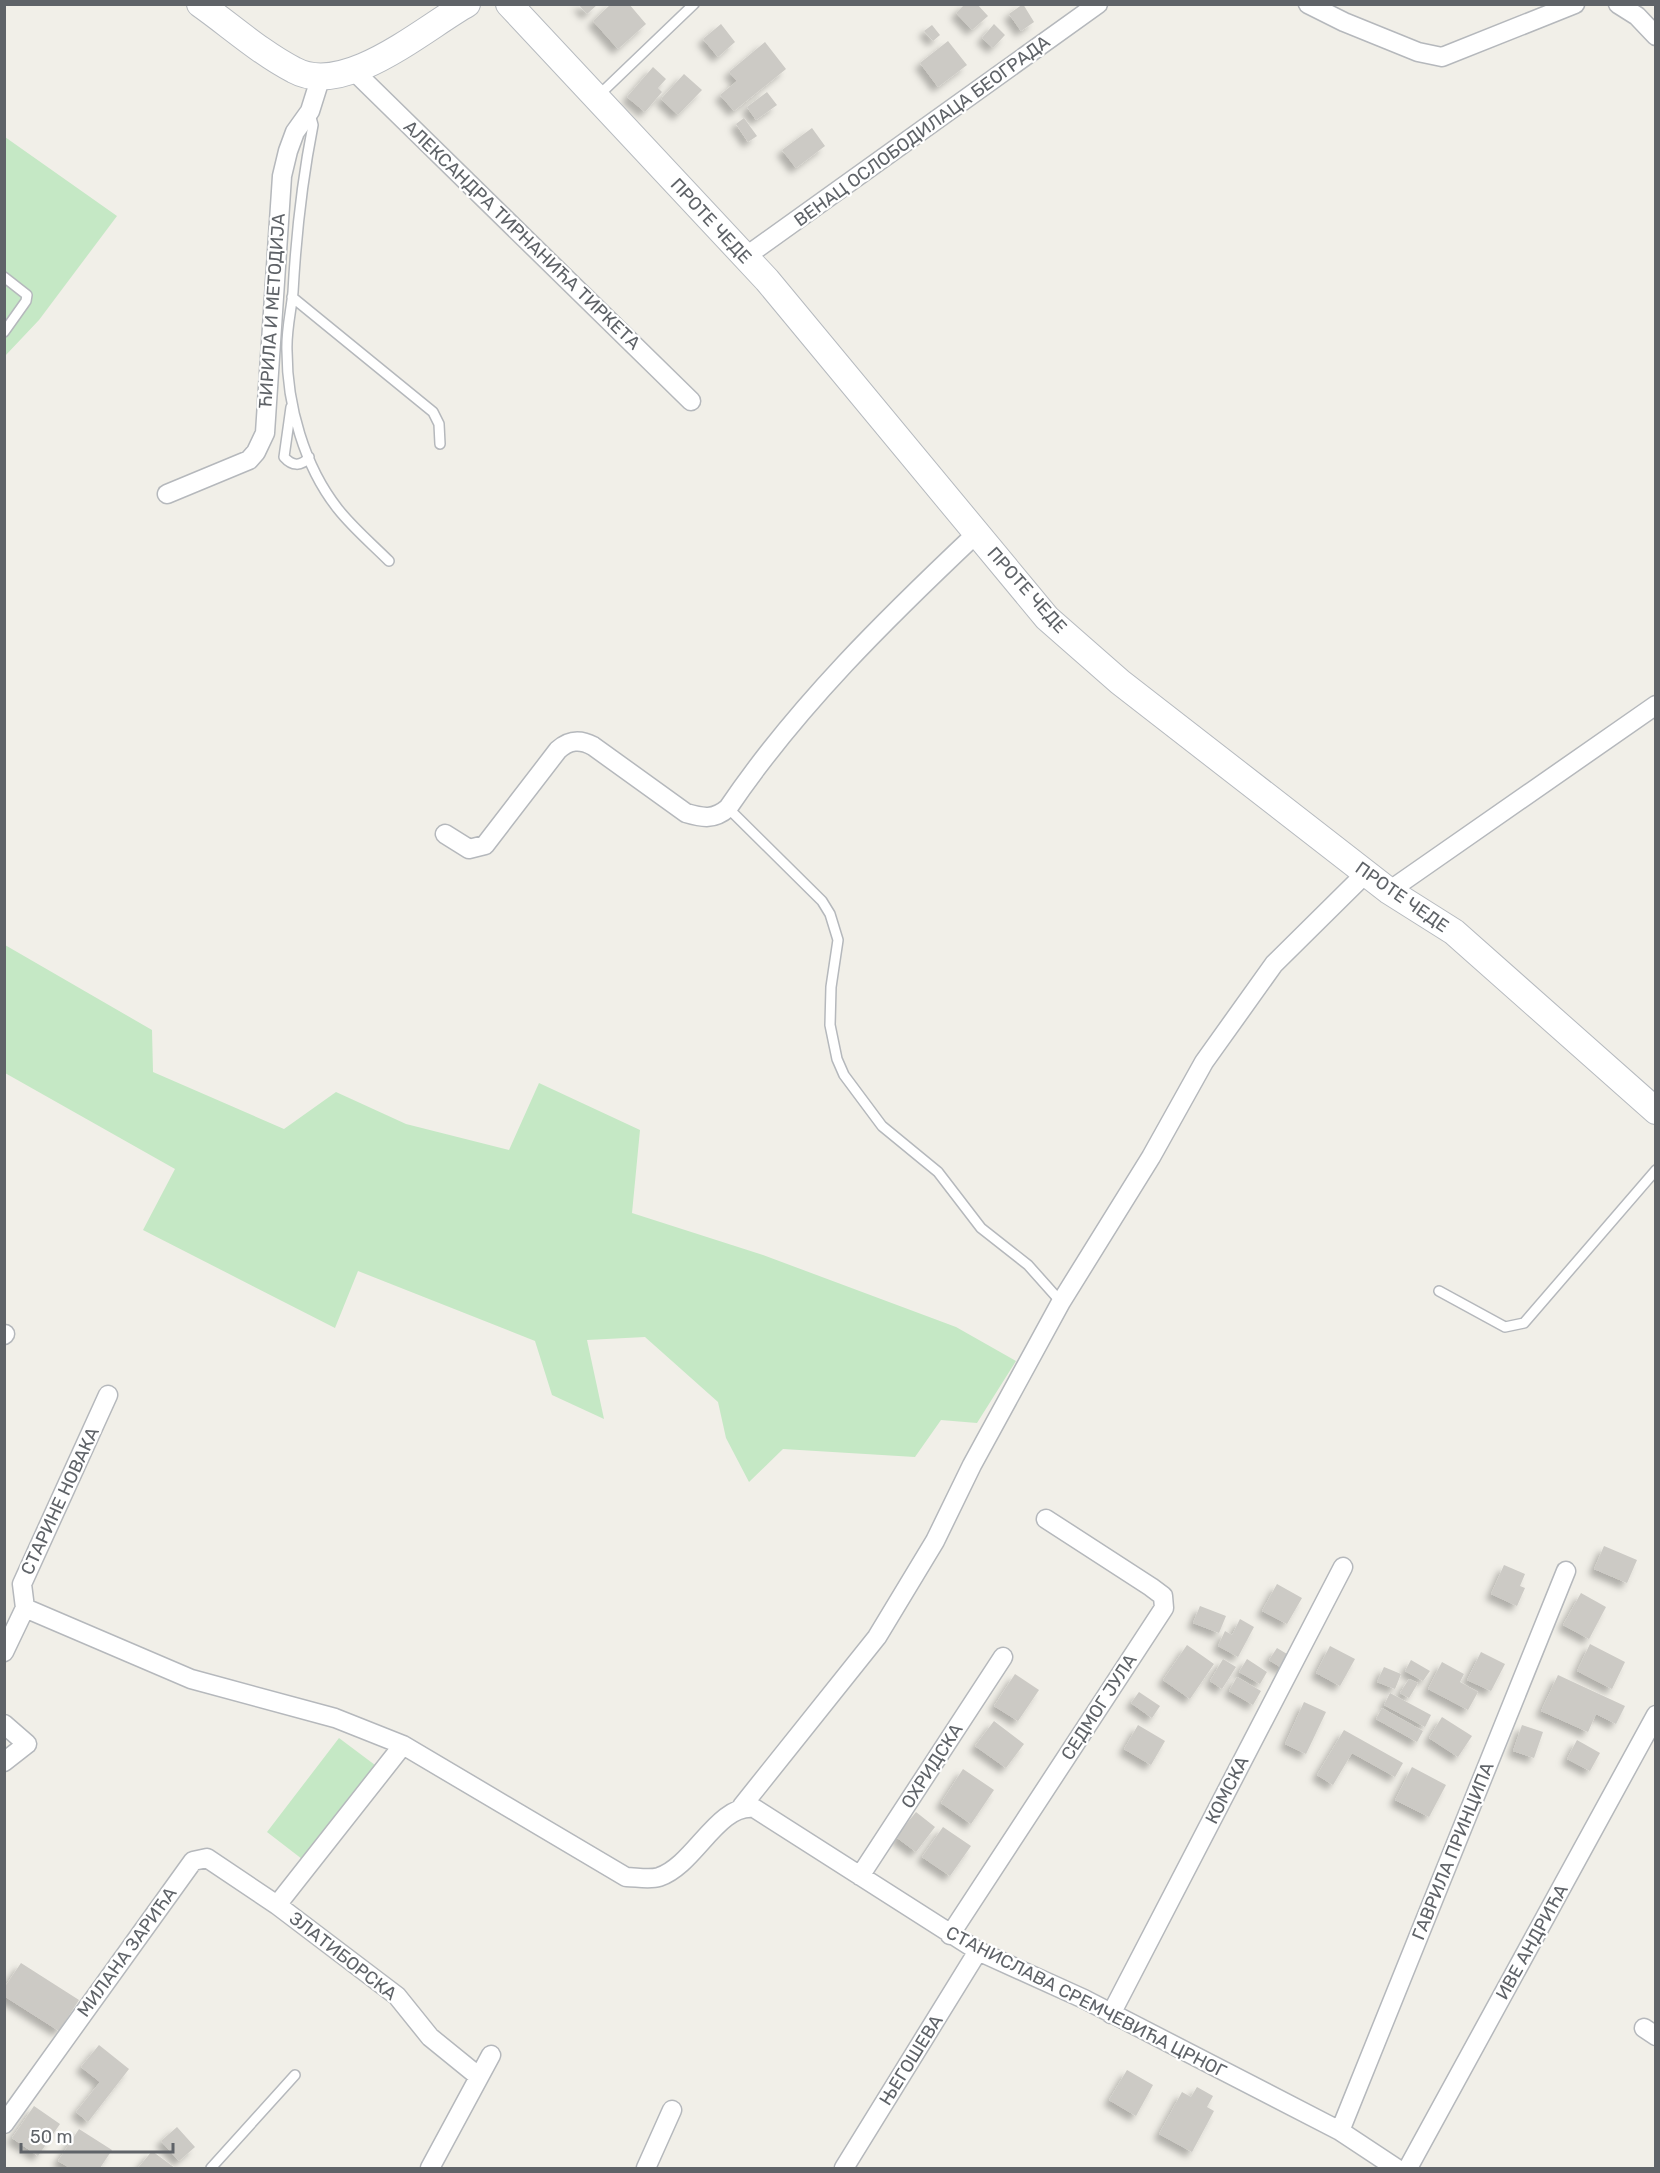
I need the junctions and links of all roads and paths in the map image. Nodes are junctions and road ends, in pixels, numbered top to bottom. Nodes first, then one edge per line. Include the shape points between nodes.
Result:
1 (200, 4) edge
2 (467, 4) edge
3 (509, 4) edge
4 (694, 4) edge
5 (1098, 4) edge
6 (1308, 4) edge
7 (1575, 4) edge
8 (1618, 4) edge
9 (1656, 36) edge
10 (353, 70) junction
11 (321, 76) junction
12 (596, 98) junction
13 (310, 111) junction
14 (745, 257) junction
15 (4, 277) edge
16 (292, 297) junction
17 (4, 332) edge
18 (691, 401) dead end
19 (292, 402) junction
20 (440, 444) dead end
21 (309, 457) junction
22 (167, 494) dead end
23 (977, 533) junction
24 (389, 561) dead end
25 (1656, 705) edge
26 (728, 808) junction
27 (445, 834) dead end
28 (1366, 873) junction
29 (1389, 891) junction
30 (1656, 1111) edge
31 (1656, 1170) edge
32 (1439, 1291) dead end
33 (1061, 1302) junction
34 (108, 1395) dead end
35 (1046, 1519) dead end
36 (1343, 1567) dead end
37 (1566, 1571) dead end
38 (25, 1608) junction
39 (4, 1652) edge
40 (1003, 1658) dead end
41 (1656, 1715) edge
42 (4, 1724) edge
43 (403, 1745) junction
44 (4, 1762) edge
45 (742, 1806) junction
46 (860, 1876) junction
47 (277, 1905) junction
48 (950, 1935) junction
49 (978, 1951) junction
50 (1111, 2013) junction
51 (491, 2055) dead end
52 (295, 2075) dead end
53 (478, 2076) junction
54 (672, 2110) dead end
55 (4, 2124) edge
56 (1341, 2131) junction
57 (211, 2169) edge
58 (430, 2169) edge
59 (646, 2169) edge
60 (844, 2169) edge
61 (1396, 2169) edge
62 (1408, 2169) edge

1 - 11 street via 296,72
2 - 10 street via 380,60
3 - 12 street, ПРОТЕ ЧЕДЕ
4 - 12 lane
5 - 14 street, ВЕНАЦ ОСЛОБОДИЛАЦА БЕОГРАДА
6 - 7 street via 1418,52 1442,57
8 - 9 street via 1637,16
10 - 11 street
10 - 18 street, АЛЕКСАНДРА ТИРНАНИЋА ТИРКЕТА
11 - 13 street, ЋИРИЛА И МЕТОДИЈА
12 - 14 street, ПРОТЕ ЧЕДЕ
13 - 16 lane via 313,125 297,223
13 - 22 street, ЋИРИЛА И МЕТОДИЈА via 296,132 282,176 265,433 249,460
14 - 23 street, ПРОТЕ ЧЕДЕ
15 - 17 lane via 27,295
16 - 19 lane via 287,350
16 - 20 lane via 433,412 439,424
19 - 21 lane
19 - 21 lane via 284,457 300,465
21 - 24 lane via 338,509
23 - 26 street via 854,653
23 - 28 street, ПРОТЕ ЧЕДЕ via 1047,618 1104,668
25 - 29 street
26 - 27 street via 717,817 686,813 593,746 579,741 558,750 485,845 469,849
26 - 33 lane via 822,901 830,914 838,940 830,1024 837,1059 853,1090 890,1134 946,1181 981,1228 1028,1265
28 - 29 street, ПРОТЕ ЧЕДЕ
28 - 33 street via 1274,964 1240,1010 1204,1062 1151,1158
29 - 30 street, ПРОТЕ ЧЕДЕ via 1454,932
31 - 32 lane via 1524,1323 1504,1327
33 - 45 street via 935,1541 877,1637
34 - 38 street, СТАРИНЕ НОВАКА via 22,1584
35 - 48 street, СЕДМОГ ЈУЛА via 1163,1596 1164,1608
36 - 50 street, КОМСКА
37 - 56 street, ГАВРИЛА ПРИНЦИПА
38 - 39 street
38 - 43 street via 191,1679 335,1718
40 - 46 street, ОХРИДСКА
41 - 62 street, ИВЕ АНДРИЋА
42 - 44 street via 27,1744
43 - 45 street via 626,1877 656,1878 675,1870 725,1817
43 - 47 street, ЗЛАТИБОРСКА
45 - 46 street, СТАНИСЛАВА СРЕМЧЕВИЋА ЦРНОГ via 768,1814
46 - 48 street, СТАНИСЛАВА СРЕМЧЕВИЋА ЦРНОГ
47 - 53 street, ЗЛАТИБОРСКА via 397,1996 430,2037
47 - 55 street, МИЛАНА ЗАРИЋА via 207,1858 193,1861
48 - 49 street, СТАНИСЛАВА СРЕМЧЕВИЋА ЦРНОГ
49 - 50 street, СТАНИСЛАВА СРЕМЧЕВИЋА ЦРНОГ
49 - 60 street, ЊЕГОШЕВА
50 - 56 street, СТАНИСЛАВА СРЕМЧЕВИЋА ЦРНОГ
51 - 53 street
52 - 57 lane
53 - 58 street
54 - 59 street
56 - 61 street, СТАНИСЛАВА СРЕМЧЕВИЋА ЦРНОГ

